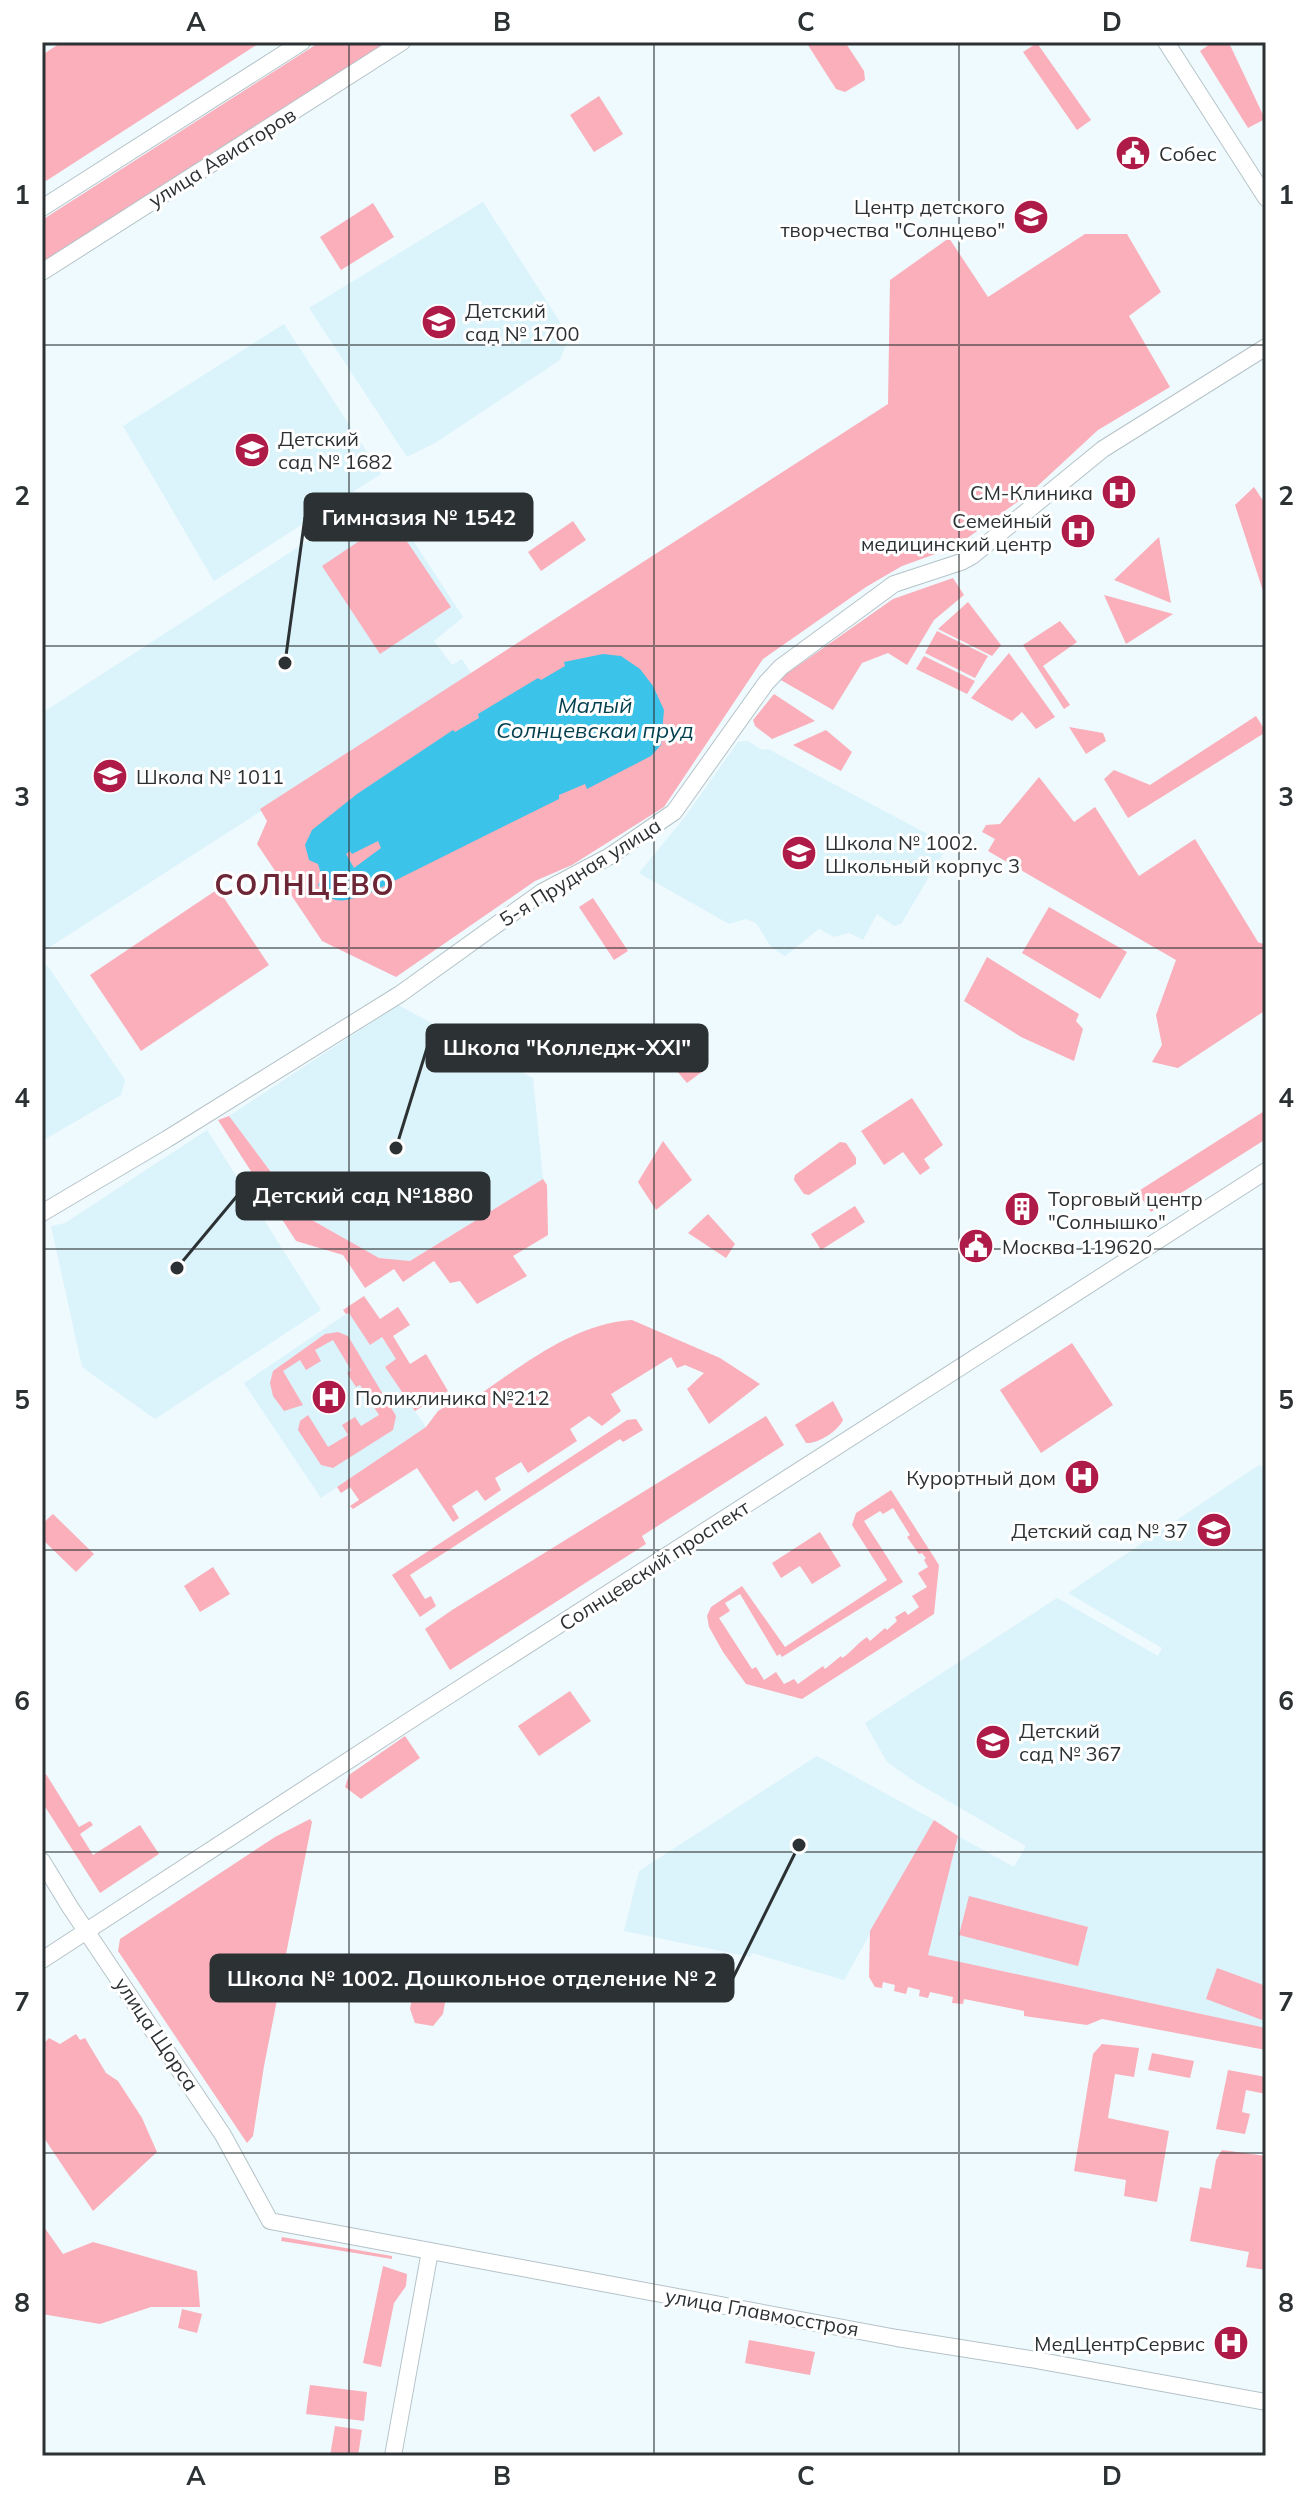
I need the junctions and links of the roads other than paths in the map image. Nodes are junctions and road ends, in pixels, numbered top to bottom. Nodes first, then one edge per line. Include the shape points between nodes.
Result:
1 (302, 42) edge
2 (402, 42) edge
3 (1166, 42) edge
4 (1266, 198) edge
5 (42, 208) edge
6 (42, 272) edge
7 (1266, 347) edge
8 (1266, 1171) edge
9 (42, 1213) edge
10 (42, 1861) edge
11 (88, 1931) junction
12 (42, 1960) edge
13 (263, 2212) joint
14 (430, 2251) junction
15 (1266, 2402) edge
16 (393, 2456) edge

1 - 5 street
2 - 6 street, улица Авиаторов
3 - 4 street
7 - 9 street, 5-я Прудная улица via 1103,449 972,556 894,584 800,651 766,683 674,812 610,856 542,892 400,994
8 - 11 street, Солнцевский проспект
10 - 11 street, улица Щорса
11 - 12 street, Солнцевский проспект
11 - 13 street, улица Щорса via 223,2135
13 - 14 street, улица Главмосстроя via 278,2224
14 - 15 street, улица Главмосстроя
14 - 16 street

